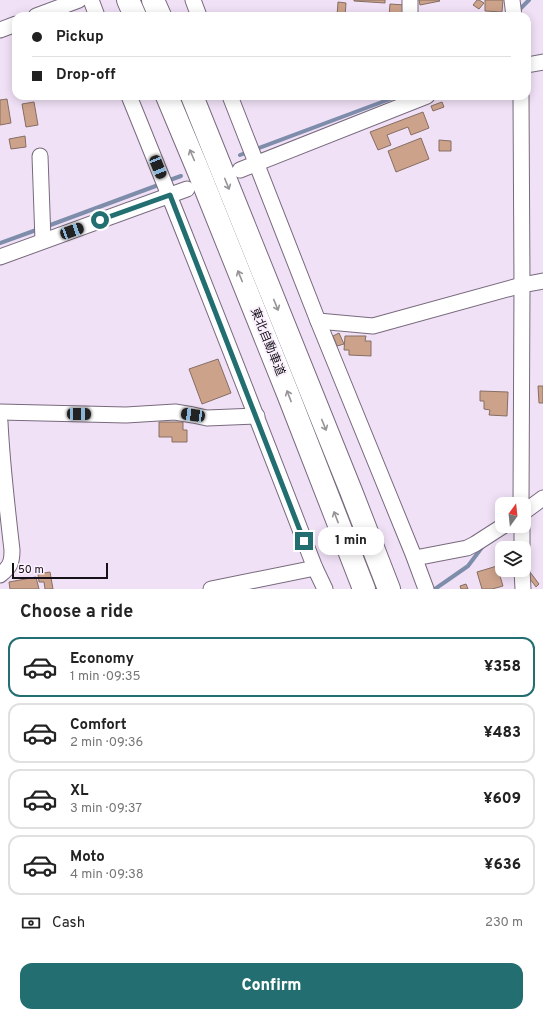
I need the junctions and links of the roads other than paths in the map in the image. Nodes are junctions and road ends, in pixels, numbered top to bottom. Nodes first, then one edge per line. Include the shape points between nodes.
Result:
1 (79, 0) edge
2 (90, 0) edge
3 (128, 0) edge
4 (153, 0) edge
5 (193, 0) edge
6 (410, 0) edge
7 (512, 0) edge
8 (47, 12) edge
9 (95, 12) edge
10 (133, 12) edge
11 (158, 12) edge
12 (198, 12) edge
13 (410, 12) edge
14 (514, 12) edge
15 (12, 26) edge
16 (0, 30) edge
17 (543, 62) edge
18 (531, 64) edge
19 (131, 100) edge
20 (169, 100) edge
21 (194, 100) edge
22 (232, 100) edge
23 (416, 100) edge
24 (521, 100) edge
25 (40, 156) dead end
26 (256, 164) junction
27 (240, 170) dead end
28 (187, 189) dead end
29 (170, 195) junction
30 (43, 241) junction
31 (0, 257) edge
32 (543, 281) edge
33 (522, 285) junction
34 (318, 321) junction
35 (0, 412) edge
36 (257, 416) junction
37 (0, 422) edge
38 (522, 497) edge
39 (543, 498) edge
40 (531, 507) edge
41 (495, 531) edge
42 (415, 558) junction
43 (315, 568) junction
44 (0, 575) edge
45 (522, 577) edge
46 (211, 589) edge
47 (325, 589) edge
48 (364, 589) edge
49 (389, 589) edge
50 (426, 589) edge
51 (523, 589) edge

1 - 8 street
2 - 9 street
3 - 10 highway
4 - 11 highway
5 - 12 street
6 - 13 street
7 - 14 street
15 - 16 street
17 - 18 street
19 - 29 street
48 -> 20 highway, 東北自動車道
21 -> 49 highway, 東北自動車道
22 - 26 street
23 - 26 street
24 - 33 street
25 - 30 street
26 - 27 street
26 - 34 street
28 - 29 street
29 - 30 street
29 - 36 street
30 - 31 street
32 - 33 street
33 - 34 street via 373,326
33 - 38 street
34 - 42 street
35 - 36 street via 126,415 175,412 207,418
36 - 43 street
37 - 44 street via 12,550 10,565
39 - 40 street
41 - 42 street via 467,548
42 - 50 street
43 - 46 street
43 - 47 street
45 - 51 street

